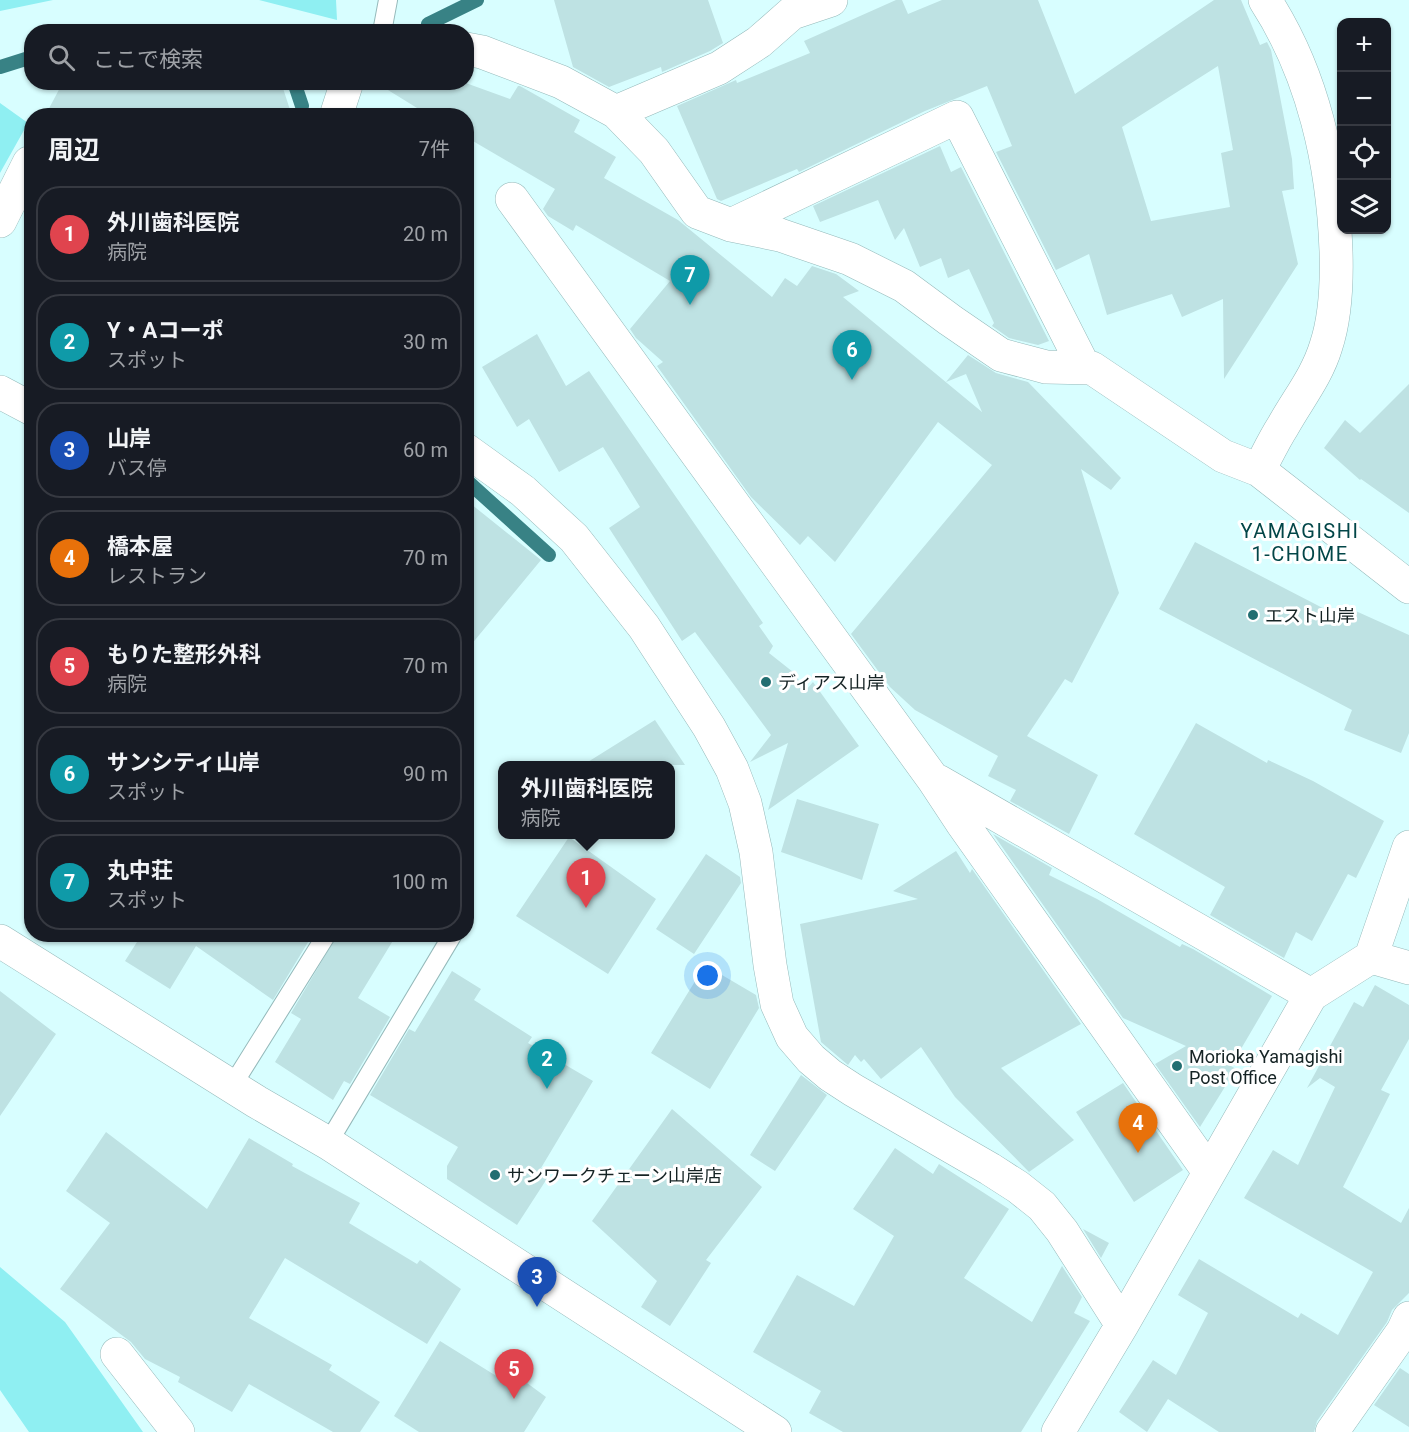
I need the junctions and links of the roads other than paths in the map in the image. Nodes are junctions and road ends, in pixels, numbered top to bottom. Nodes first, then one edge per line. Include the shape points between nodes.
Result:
1 (388, 0) edge
2 (831, 0) edge
3 (1265, 0) edge
4 (384, 24) edge
5 (474, 51) edge
6 (344, 90) edge
7 (339, 108) edge
8 (616, 112) junction
9 (24, 173) edge
10 (512, 199) dead end
11 (0, 221) edge
12 (731, 225) junction
13 (1084, 368) junction
14 (0, 392) edge
15 (24, 405) edge
16 (474, 456) edge
17 (1259, 470) junction
18 (1409, 587) edge
19 (933, 779) junction
20 (1409, 847) edge
21 (0, 941) edge
22 (322, 942) edge
23 (448, 942) edge
24 (1371, 957) junction
25 (1409, 968) edge
26 (1311, 995) junction
27 (232, 1086) junction
28 (328, 1143) junction
29 (1209, 1172) junction
30 (1409, 1318) edge
31 (1122, 1325) junction
32 (117, 1354) dead end
33 (178, 1432) edge
34 (776, 1432) edge
35 (1058, 1432) edge
36 (1332, 1432) edge

1 - 4 lane
2 - 8 street via 792,13 759,42 719,68
3 - 17 street via 1287,36 1314,110 1332,197 1336,271 1335,310 1326,346 1312,380
5 - 8 street via 561,82
6 - 7 street
8 - 12 street via 654,151 697,212
9 - 11 street
10 - 19 street
12 - 13 street via 780,235 850,259 904,286 1001,355 1046,368
12 - 13 street via 957,117
13 - 17 street via 1092,368 1223,456
14 - 15 street
16 - 31 street via 523,491 574,538 644,627 732,769 745,803 756,852 777,1004 792,1036 830,1075 990,1169 1042,1206 1062,1230
17 - 18 street
19 - 26 street
19 - 29 street
20 - 24 street
21 - 27 street
22 - 27 lane
23 - 28 lane
24 - 25 street
24 - 26 street
26 - 29 street
27 - 28 street
28 - 34 street
29 - 31 street
30 - 36 street
31 - 35 street
32 - 33 street

